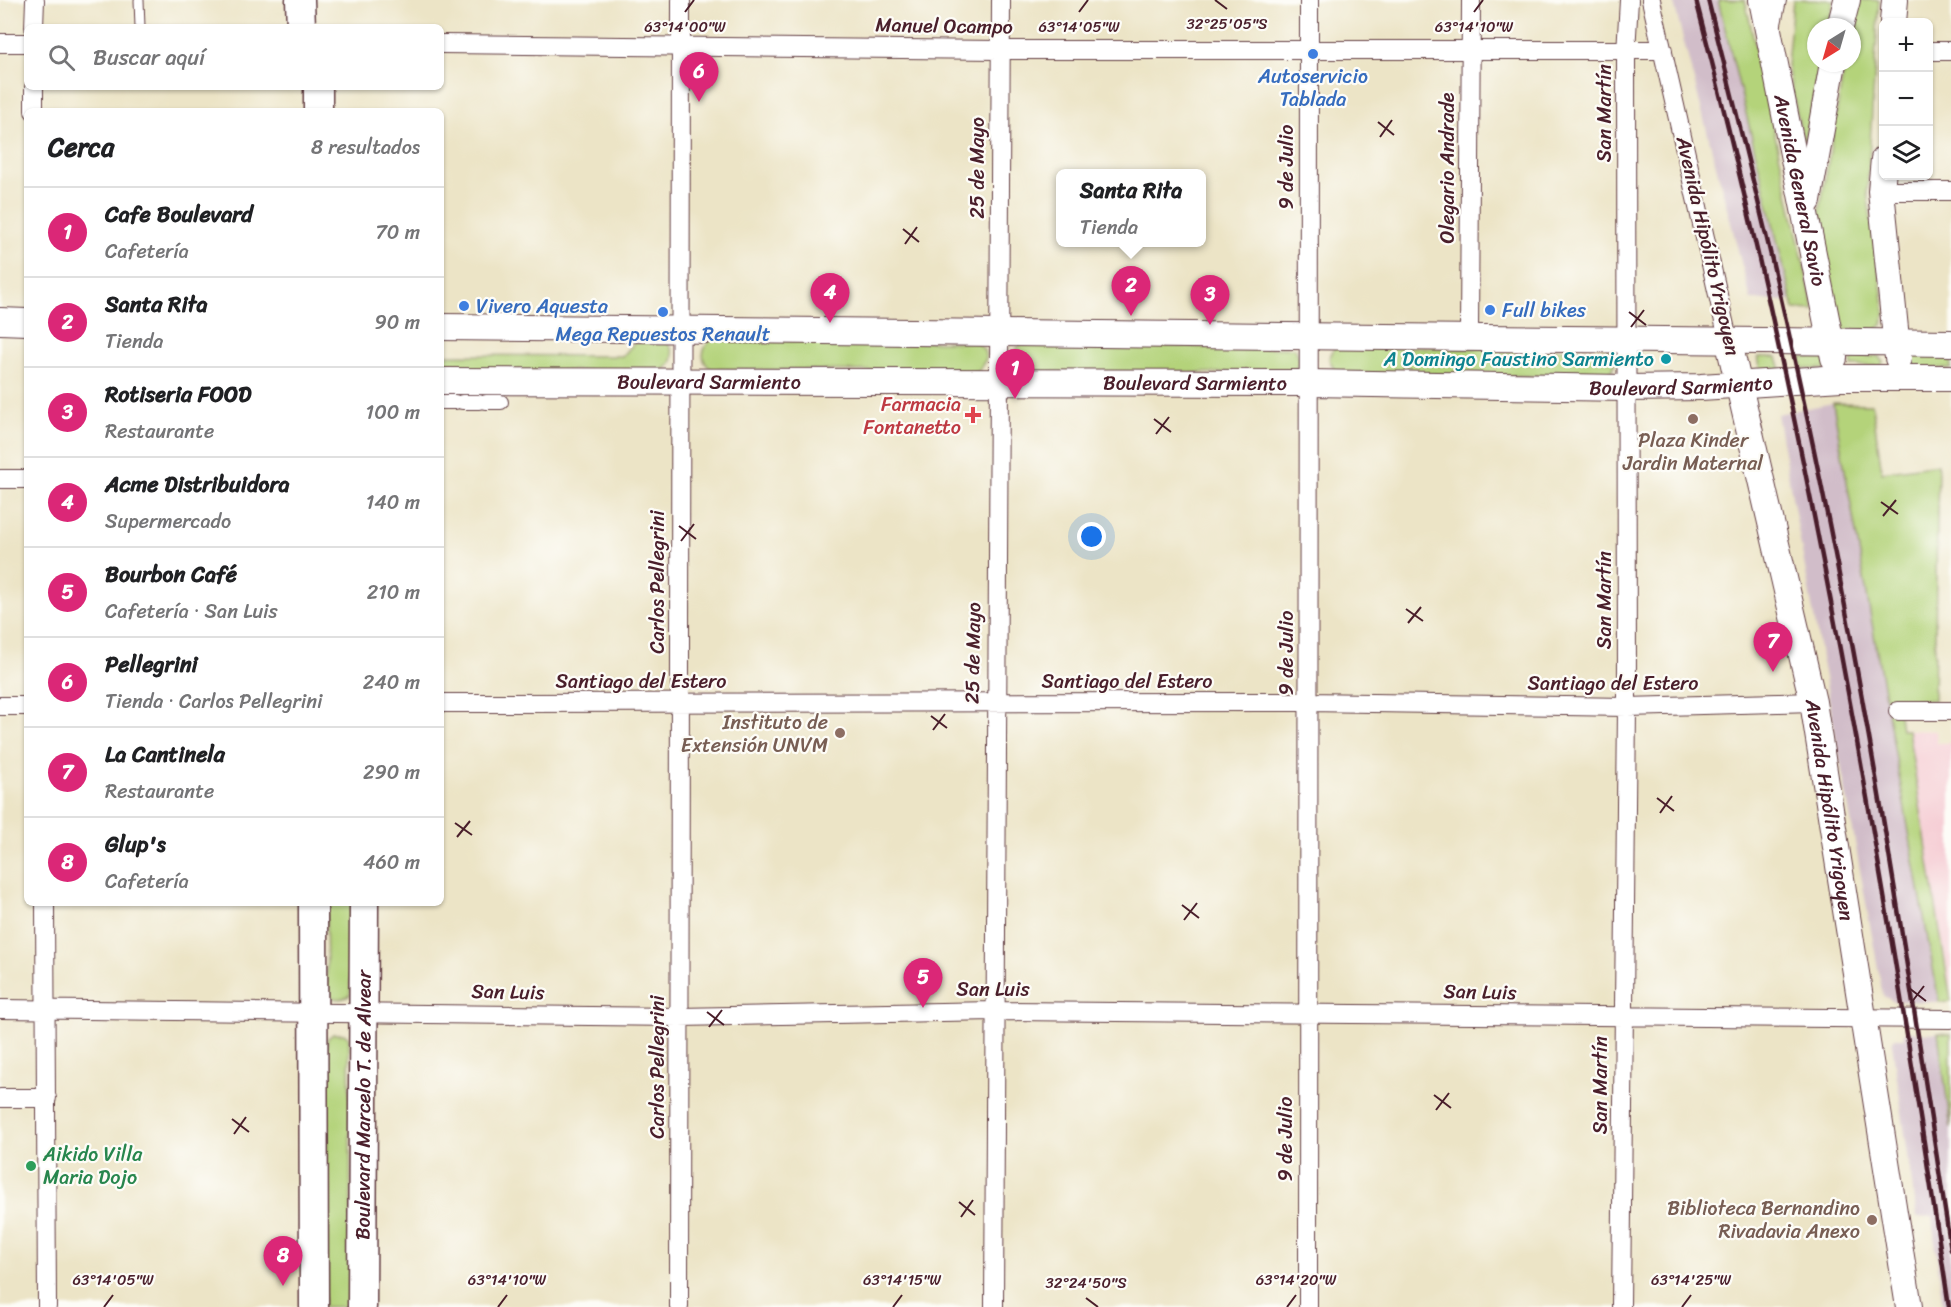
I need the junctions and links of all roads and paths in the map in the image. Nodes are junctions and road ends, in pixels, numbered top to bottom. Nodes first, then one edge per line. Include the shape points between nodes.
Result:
1 (35, 0) edge
2 (139, 0) edge
3 (300, 0) edge
4 (318, 0) edge
5 (681, 0) edge
6 (1000, 0) edge
7 (1309, 0) edge
8 (1471, 0) edge
9 (1629, 0) edge
10 (1651, 0) edge
11 (1762, 0) edge
12 (1777, 0) edge
13 (1846, 0) edge
14 (1895, 0) edge
15 (1842, 18) edge
16 (1893, 18) edge
17 (34, 24) edge
18 (140, 24) edge
19 (301, 24) edge
20 (318, 24) edge
21 (1770, 33) junction
22 (0, 43) edge
23 (24, 43) edge
24 (444, 44) edge
25 (681, 45) junction
26 (999, 50) junction
27 (1309, 50) junction
28 (1663, 50) junction
29 (1470, 51) junction
30 (1933, 51) edge
31 (1951, 51) edge
32 (1626, 52) junction
33 (1831, 72) edge
34 (34, 90) edge
35 (301, 90) edge
36 (318, 90) edge
37 (34, 108) edge
38 (302, 108) edge
39 (318, 108) edge
40 (1882, 180) edge
41 (1881, 191) junction
42 (1951, 191) edge
43 (1805, 219) junction
44 (0, 321) edge
45 (24, 322) edge
46 (444, 327) edge
47 (680, 329) junction
48 (999, 332) junction
49 (1308, 335) junction
50 (1469, 337) junction
51 (1626, 338) junction
52 (1728, 339) junction
53 (1897, 343) junction
54 (1951, 343) edge
55 (1830, 344) junction
56 (1841, 378) junction
57 (1898, 378) junction
58 (1951, 378) edge
59 (680, 381) junction
60 (999, 383) junction
61 (1308, 383) junction
62 (1740, 384) junction
63 (1626, 388) junction
64 (450, 397) edge
65 (501, 402) dead end
66 (0, 479) edge
67 (24, 479) edge
68 (1308, 702) junction
69 (1813, 702) junction
70 (444, 703) edge
71 (680, 703) junction
72 (995, 704) junction
73 (0, 706) edge
74 (24, 706) edge
75 (1627, 707) junction
76 (1898, 711) dead end
77 (1951, 711) edge
78 (45, 906) edge
79 (313, 906) edge
80 (364, 906) edge
81 (45, 1008) junction
82 (0, 1009) edge
83 (995, 1011) junction
84 (363, 1013) junction
85 (1308, 1013) junction
86 (313, 1014) junction
87 (1623, 1016) junction
88 (679, 1017) junction
89 (1865, 1018) junction
90 (1951, 1019) edge
91 (0, 1098) edge
92 (47, 1098) junction
93 (47, 1307) edge
94 (314, 1307) edge
95 (362, 1307) edge
96 (679, 1307) edge
97 (994, 1307) edge
98 (1308, 1307) edge
99 (1621, 1307) edge
100 (1910, 1307) edge

1 - 17 street
2 - 18 lane
3 - 19 main road
4 - 20 main road
5 - 25 street, Carlos Pellegrini
6 - 26 street, 25 de Mayo
7 - 27 street, 9 de Julio
8 - 29 street, Olegario Andrade
9 - 32 street, San Martín
10 - 28 street, Avenida Hipólito Yrigoyen
11 - 21 main road, Avenida General Savio
12 - 21 street
13 - 15 main road
14 - 16 main road
21 - 43 main road, Avenida General Savio
22 - 23 street
24 - 25 street, Manuel Ocampo
25 - 26 street, Manuel Ocampo
25 - 47 street, Carlos Pellegrini
26 - 27 street, Manuel Ocampo
26 - 48 street, 25 de Mayo
27 - 29 street, Manuel Ocampo
27 - 49 street, 9 de Julio
28 - 32 street, Manuel Ocampo
28 - 52 street, Avenida Hipólito Yrigoyen
29 - 32 street, Manuel Ocampo
29 - 50 street, Olegario Andrade
30 - 31 street
32 - 51 street, San Martín
33 - 43 main road
34 - 37 street
35 - 38 main road
36 - 39 main road
40 - 41 main road
41 - 42 street
41 - 53 main road
43 - 55 main road, Avenida General Savio
44 - 45 main road
46 - 47 main road, Boulevard Sarmiento
47 - 48 main road, Boulevard Sarmiento
47 - 59 street, Carlos Pellegrini
48 - 49 main road, Boulevard Sarmiento
48 - 60 street, 25 de Mayo
49 - 50 main road, Boulevard Sarmiento
49 - 61 street, 9 de Julio
50 - 51 main road, Boulevard Sarmiento
51 - 52 main road, Boulevard Sarmiento
51 - 63 street, San Martín
52 - 55 main road, Boulevard Sarmiento
52 - 62 main road, Avenida Hipólito Yrigoyen
53 - 54 main road, Boulevard Sarmiento
53 - 55 main road, Boulevard Sarmiento
53 - 57 main road
55 - 56 main road, Avenida General Savio
56 - 57 main road, Boulevard Sarmiento
56 - 62 main road, Boulevard Sarmiento
57 - 58 main road, Boulevard Sarmiento
59 - 60 main road, Boulevard Sarmiento
59 - 64 main road, Boulevard Sarmiento
59 - 71 street, Carlos Pellegrini
60 - 61 main road, Boulevard Sarmiento
60 - 72 street, 25 de Mayo
61 - 63 main road, Boulevard Sarmiento
61 - 68 street, 9 de Julio
62 - 63 main road, Boulevard Sarmiento
62 - 69 main road, Avenida Hipólito Yrigoyen
63 - 75 street, San Martín
64 - 65 street
66 - 67 street
68 - 72 street, Santiago del Estero
68 - 75 street, Santiago del Estero
68 - 85 street, 9 de Julio
69 - 75 street, Santiago del Estero
69 - 89 main road, Avenida Hipólito Yrigoyen
70 - 71 street, Santiago del Estero
71 - 72 street, Santiago del Estero
71 - 88 street, Carlos Pellegrini
72 - 83 street, 25 de Mayo
73 - 74 street
75 - 87 street, San Martín
76 - 77 street
78 - 81 street
79 - 86 main road
80 - 84 main road, Boulevard Marcelo T. de Alvear
81 - 82 street, San Luis
81 - 86 street, San Luis
81 - 92 street
83 - 85 street, San Luis
83 - 88 street, San Luis
83 - 97 street, 25 de Mayo
84 - 86 street, San Luis
84 - 88 street, San Luis
84 - 95 main road, Boulevard Marcelo T. de Alvear
85 - 87 street, San Luis
85 - 98 street, 9 de Julio
86 - 94 main road
87 - 89 street, San Luis
87 - 99 street, San Martín
88 - 96 street, Carlos Pellegrini
89 - 90 street, San Luis
89 - 100 main road, Avenida Hipólito Yrigoyen
91 - 92 street
92 - 93 street

